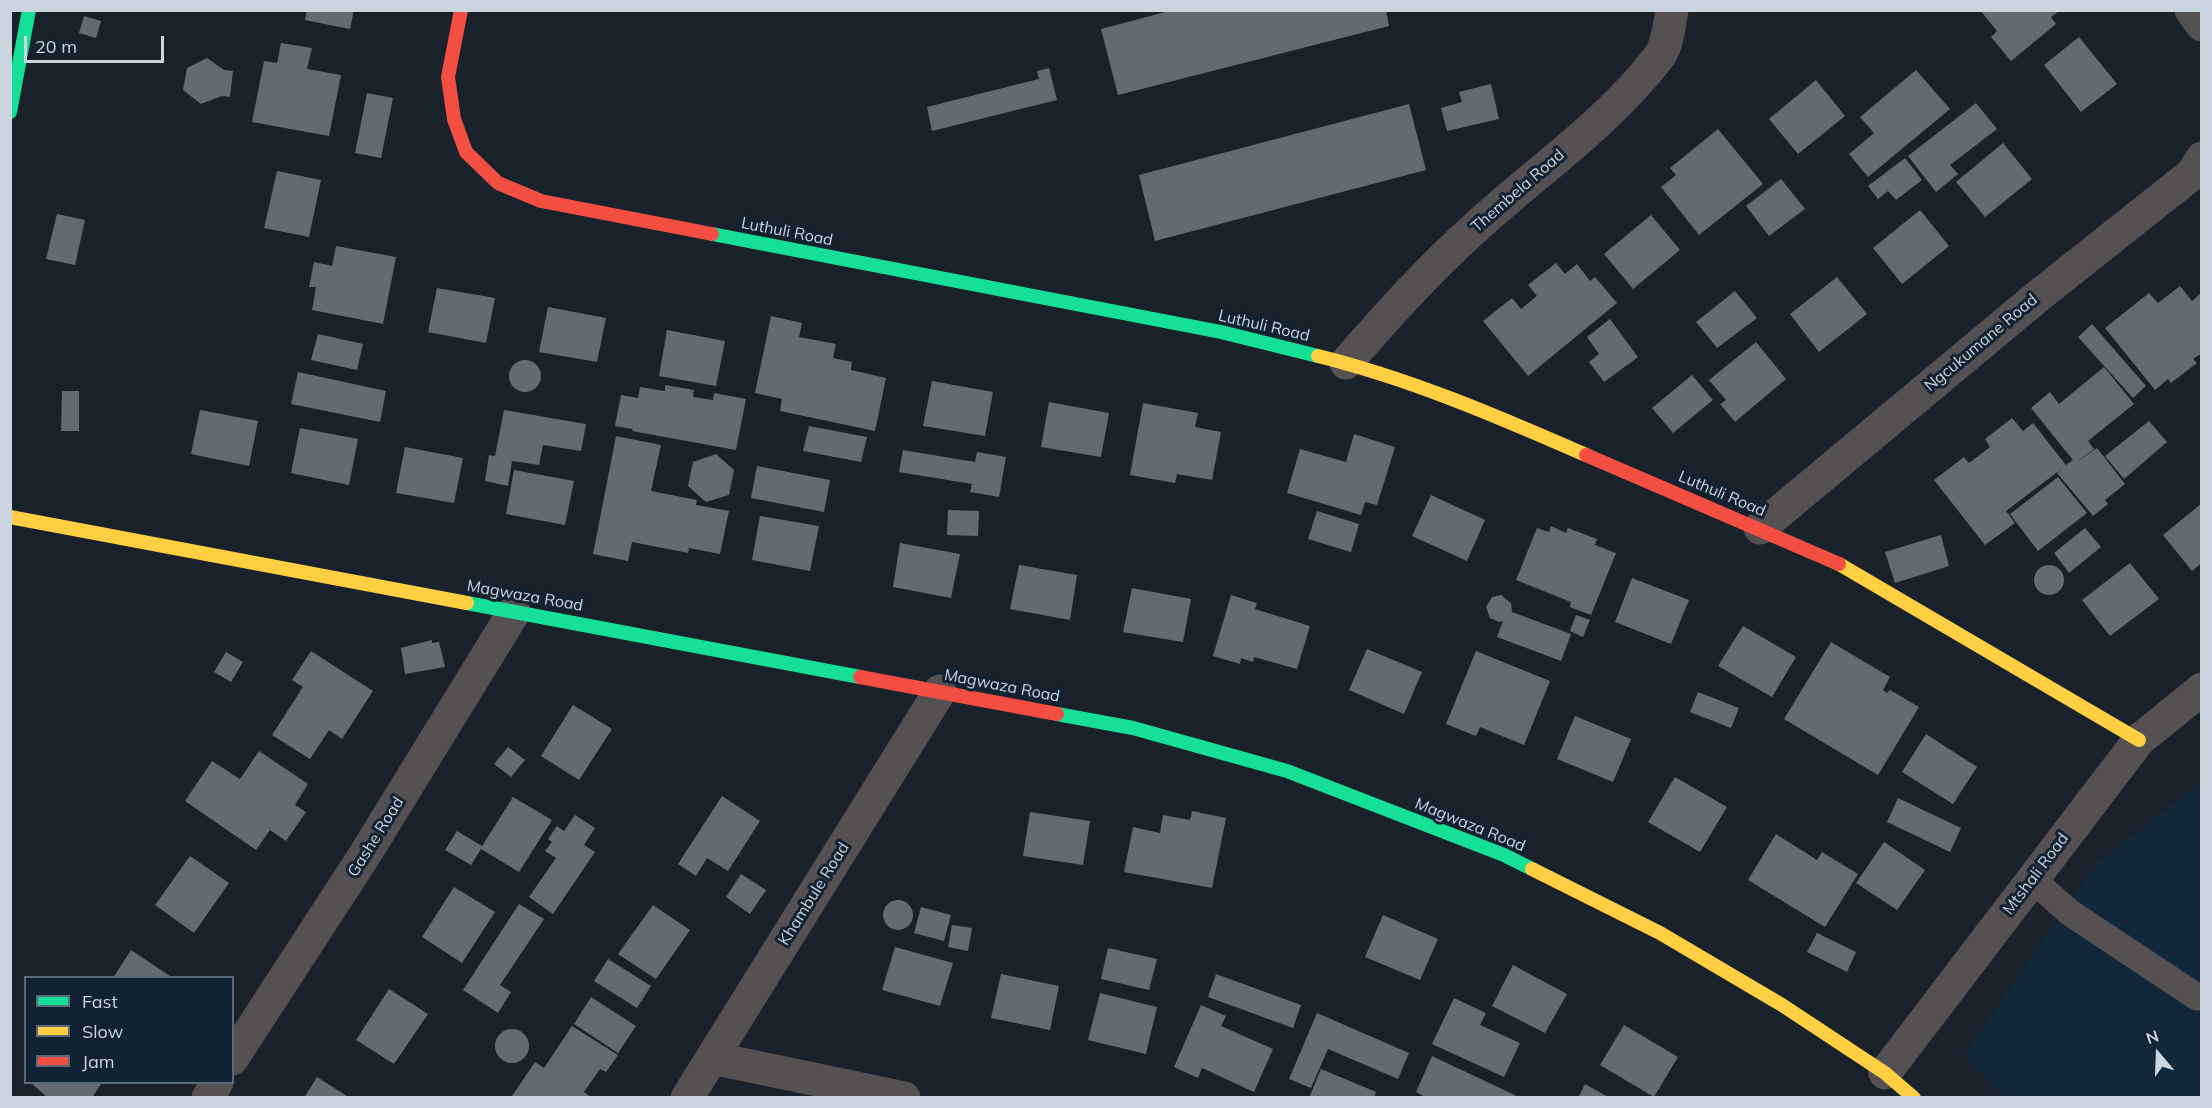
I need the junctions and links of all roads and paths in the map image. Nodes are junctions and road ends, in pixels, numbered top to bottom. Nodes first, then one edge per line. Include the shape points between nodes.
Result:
1 (29, 10) edge
2 (460, 10) edge
3 (1672, 10) edge
4 (2191, 10) edge
5 (2202, 25) edge
6 (10, 112) edge
7 (2202, 158) edge
8 (1346, 363) junction
9 (10, 517) edge
10 (1760, 528) junction
11 (514, 612) junction
12 (2202, 688) edge
13 (940, 691) junction
14 (2139, 740) junction
15 (2032, 879) junction
16 (2197, 997) dead end
17 (234, 1056) edge
18 (712, 1058) junction
19 (1885, 1073) junction
20 (216, 1084) edge
21 (208, 1098) edge
22 (687, 1098) edge
23 (904, 1098) edge
24 (1914, 1098) edge

1 - 6 street
2 - 8 street, Luthuli Road via 448,77 454,119 466,152 498,183 541,201 1221,332
3 - 8 street, Thembela Road via 1660,56 1653,64 1611,109 1474,229 1402,299
4 - 5 street
7 - 10 street, Ngcukumane Road via 2192,174 2037,297
8 - 10 street, Luthuli Road via 1464,402
9 - 11 street, Magwaza Road
10 - 14 street, Luthuli Road via 1836,562
11 - 13 street, Magwaza Road
11 - 17 street, Gashe Road via 364,856
12 - 14 street, Mtshali Road
13 - 18 street, Khambule Road
13 - 19 street, Magwaza Road via 1133,728 1287,771 1504,855 1660,933 1782,1005
14 - 15 street, Mtshali Road
15 - 16 lane via 2069,912
15 - 19 street, Mtshali Road
18 - 22 street, Khambule Road
18 - 23 street
19 - 24 street, Magwaza Road
20 - 21 street

